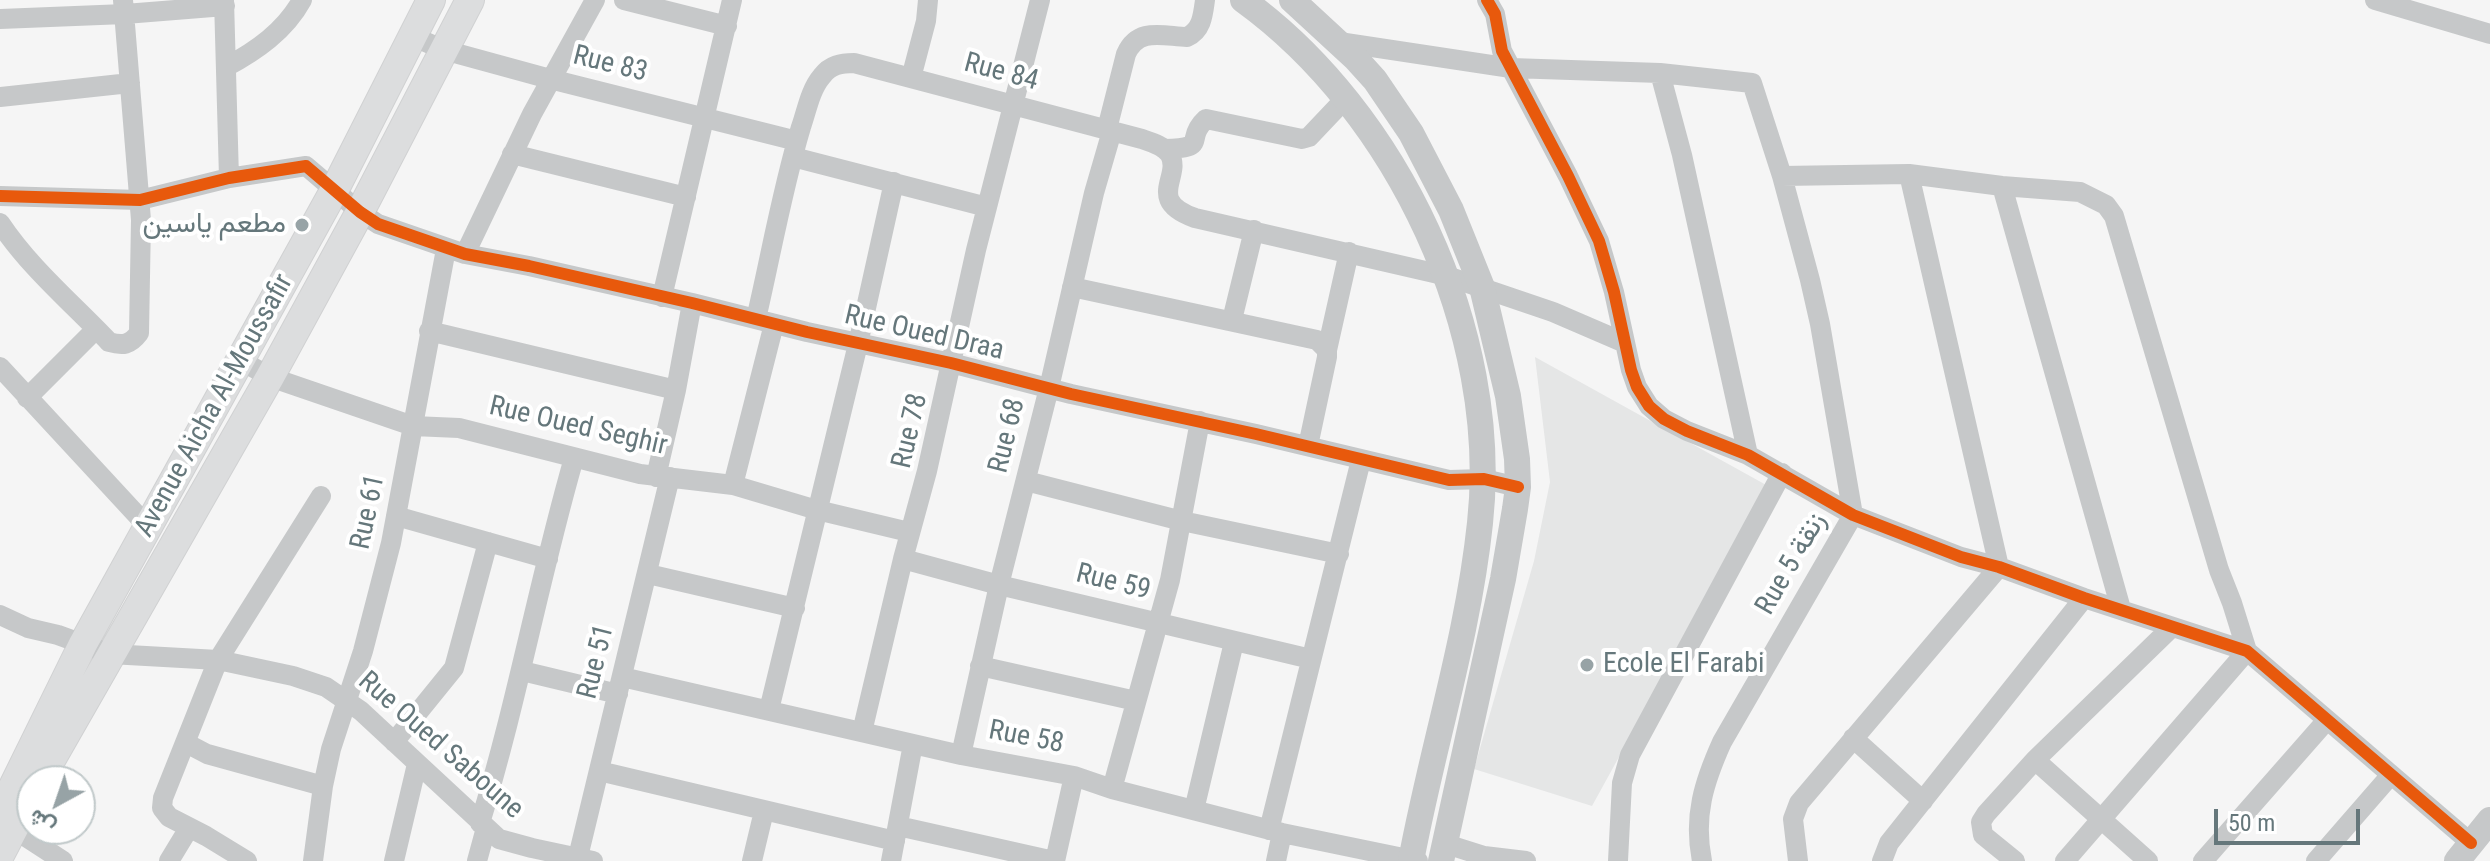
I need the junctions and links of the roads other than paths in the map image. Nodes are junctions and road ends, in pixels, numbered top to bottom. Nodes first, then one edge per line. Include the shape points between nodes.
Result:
1 (302, 0) edge
2 (431, 0) edge
3 (470, 0) edge
4 (595, 0) edge
5 (624, 0) edge
6 (732, 0) edge
7 (1040, 0) edge
8 (1205, 0) edge
9 (1243, 0) edge
10 (1292, 0) edge
11 (1487, 0) edge
12 (2375, 0) edge
13 (224, 3) edge
14 (124, 7) edge
15 (927, 10) edge
16 (0, 19) edge
17 (727, 26) junction
18 (2490, 34) edge
19 (412, 36) junction
20 (1339, 42) junction
21 (444, 50) junction
22 (226, 67) junction
23 (1511, 68) junction
24 (1660, 73) junction
25 (911, 78) junction
26 (550, 79) junction
27 (130, 83) junction
28 (0, 97) edge
29 (1345, 99) junction
30 (1013, 105) junction
31 (705, 118) junction
32 (1109, 130) junction
33 (795, 149) junction
34 (1164, 149) junction
35 (512, 154) junction
36 (1909, 174) junction
37 (1782, 176) junction
38 (229, 178) junction
39 (894, 182) junction
40 (2002, 186) junction
41 (335, 189) junction
42 (0, 196) edge
43 (686, 197) junction
44 (140, 200) junction
45 (987, 207) junction
46 (360, 212) junction
47 (0, 223) edge
48 (1254, 230) junction
49 (456, 252) junction
50 (1349, 252) junction
51 (1447, 276) junction
52 (1072, 287) junction
53 (1482, 287) junction
54 (662, 297) junction
55 (692, 303) junction
56 (1232, 320) junction
57 (765, 322) junction
58 (96, 329) junction
59 (429, 331) junction
60 (1625, 343) junction
61 (858, 344) junction
62 (1327, 350) junction
63 (240, 360) junction
64 (951, 363) junction
65 (0, 367) edge
66 (270, 377) junction
67 (1049, 388) junction
68 (676, 390) junction
69 (27, 398) junction
70 (1200, 421) junction
71 (413, 426) junction
72 (1308, 446) junction
73 (1748, 455) junction
74 (574, 458) junction
75 (1361, 460) junction
76 (1782, 473) junction
77 (663, 477) junction
78 (1484, 479) junction
79 (1026, 481) junction
80 (733, 485) junction
81 (1518, 487) junction
82 (321, 496) dead end
83 (817, 510) junction
84 (1853, 515) junction
85 (396, 516) junction
86 (1182, 521) junction
87 (148, 527) junction
88 (909, 532) junction
89 (488, 542) junction
90 (1339, 554) junction
91 (548, 559) junction
92 (903, 559) junction
93 (1999, 567) junction
94 (648, 574) junction
95 (999, 585) junction
96 (2084, 598) junction
97 (795, 608) junction
98 (2121, 609) junction
99 (0, 615) edge
100 (1159, 623) junction
101 (2172, 627) junction
102 (1234, 642) junction
103 (83, 644) junction
104 (2247, 651) junction
105 (110, 654) junction
106 (1311, 659) junction
107 (218, 660) junction
108 (980, 666) junction
109 (522, 671) junction
110 (620, 686) junction
111 (348, 700) junction
112 (1136, 701) junction
113 (769, 710) junction
114 (2327, 720) junction
115 (862, 732) junction
116 (1853, 738) junction
117 (394, 742) junction
118 (186, 743) junction
119 (913, 744) junction
120 (961, 755) junction
121 (2035, 760) junction
122 (417, 764) junction
123 (48, 765) edge
124 (599, 771) junction
125 (1074, 776) junction
126 (2390, 776) junction
127 (323, 786) junction
128 (1112, 789) junction
129 (1923, 801) junction
130 (1194, 810) junction
131 (764, 811) junction
132 (4, 820) edge
133 (2101, 820) junction
134 (2490, 820) edge
135 (483, 825) junction
136 (189, 828) junction
137 (1275, 831) junction
138 (895, 843) edge
139 (2464, 852) edge
140 (1444, 853) edge
141 (0, 855) edge
142 (2003, 857) edge
143 (583, 860) edge
144 (1413, 860) edge
145 (63, 861) edge
146 (169, 861) edge
147 (247, 861) edge
148 (313, 861) edge
149 (394, 861) edge
150 (477, 861) edge
151 (752, 861) edge
152 (1055, 861) edge
153 (1276, 861) edge
154 (1526, 861) edge
155 (1618, 861) edge
156 (1702, 861) edge
157 (1798, 861) edge
158 (1882, 861) edge
159 (2065, 861) edge
160 (2148, 861) edge
161 (2203, 861) edge
162 (2316, 861) edge

1 - 22 street via 274,35
2 - 19 main road, Avenue Aicha Al-Moussafir
3 - 21 main road, Avenue Aicha Al-Moussafir
4 - 26 street, Rue 61
5 - 17 street
6 - 17 street
7 - 30 street, Rue 78
8 - 32 street, Rue 68 via 1193,34 1147,34 1129,48
9 - 29 street via 1290,38
10 - 20 street
11 - 23 street
12 - 18 street
13 - 14 street
13 - 22 street
14 - 16 street
14 - 27 street
15 - 25 street
17 - 31 street
19 - 21 street, Rue 83
19 - 41 main road, Avenue Aicha Al-Moussafir
20 - 23 street
20 - 53 street via 1375,80 1411,133 1451,210
21 - 26 street, Rue 83
21 - 46 main road, Avenue Aicha Al-Moussafir
22 - 38 street
23 - 24 street
23 - 60 street via 1599,241
24 - 37 street via 1752,83
24 - 73 street
25 - 30 street, Rue 84
25 - 33 street, Rue 84 via 854,63 832,66 818,81
26 - 31 street, Rue 83
26 - 35 street, Rue 61
27 - 28 street
27 - 44 street
29 - 34 street via 1302,139 1206,119 1193,145
29 - 51 street via 1401,180
30 - 32 street, Rue 84
30 - 45 street, Rue 78
31 - 33 street, Rue 83
31 - 43 street
32 - 34 street, Rue 84
32 - 52 street, Rue 68
33 - 39 street, Rue 83
33 - 57 street, Rue 84
34 - 48 street via 1172,160 1173,206 1183,214
35 - 43 street
35 - 49 street, Rue 61
36 - 37 street
36 - 40 street
36 - 93 street
37 - 84 street via 1820,324
38 - 41 street, Rue Oued Draa via 306,166
38 - 44 street, Rue Oued Draa
39 - 45 street, Rue 83
39 - 61 street
40 - 98 street
40 - 104 street via 2080,192 2111,210
41 - 46 street, Rue Oued Draa
41 - 63 main road, Avenue Aicha Al-Moussafir
42 - 44 street, Rue Oued Draa
43 - 54 street
44 - 58 street via 139,333 121,346
45 - 64 street, Rue 78
46 - 49 street, Rue Oued Draa via 378,224
46 - 66 main road, Avenue Aicha Al-Moussafir
47 - 58 street via 14,245
48 - 50 street
48 - 56 street
49 - 54 street, Rue Oued Draa
49 - 59 street, Rue 61
50 - 51 street
50 - 62 street
51 - 53 street
51 - 78 street via 1476,392
52 - 56 street
52 - 67 street, Rue 68
53 - 60 street
53 - 81 street via 1508,396
54 - 55 street, Rue Oued Draa
55 - 57 street, Rue Oued Draa
55 - 68 street, Rue 51
56 - 62 street via 1308,337
57 - 61 street, Rue Oued Draa
57 - 80 street, Rue 84
58 - 69 street
59 - 68 street
59 - 71 street, Rue 61
60 - 73 street via 1637,387 1657,413 1673,425
61 - 64 street, Rue Oued Draa
61 - 83 street
62 - 72 street
63 - 66 street, Rue Oued Seghir
63 - 87 main road, Avenue Aicha Al-Moussafir
64 - 67 street, Rue Oued Draa
64 - 88 street, Rue 78
65 - 69 street
66 - 71 street, Rue Oued Seghir
66 - 105 main road, Avenue Aicha Al-Moussafir
67 - 70 street, Rue Oued Draa
67 - 79 street, Rue 68
68 - 77 street, Rue 51
69 - 87 street
70 - 72 street, Rue Oued Draa
70 - 86 street
71 - 74 street, Rue Oued Seghir via 459,428
71 - 85 street, Rue 61
72 - 75 street, Rue Oued Draa
73 - 76 street
74 - 77 street, Rue Oued Seghir
74 - 91 street
75 - 78 street, Rue Oued Draa via 1449,480
75 - 90 street
76 - 84 street
76 - 155 street via 1630,755 1622,783
77 - 80 street, Rue Oued Seghir
77 - 94 street, Rue 51
78 - 81 street, Rue Oued Draa
78 - 144 street via 1471,582
79 - 86 street
79 - 95 street, Rue 68
80 - 83 street, Rue Oued Seghir
81 - 140 street
82 - 107 street
83 - 88 street, Rue Oued Seghir
83 - 97 street
84 - 93 street
84 - 156 street, Rue 5 زنقة via 1722,742 1701,794
85 - 89 street
85 - 111 street, Rue 61
86 - 90 street
86 - 100 street
87 - 103 main road, Avenue Aicha Al-Moussafir
88 - 92 street, Rue 78
89 - 91 street
89 - 117 street via 454,668
90 - 106 street
91 - 109 street
92 - 95 street, Rue 59
92 - 115 street, Rue 78
93 - 96 street
93 - 116 street
94 - 97 street
94 - 110 street, Rue 51
95 - 100 street, Rue 59
95 - 108 street, Rue 68
96 - 98 street
96 - 129 street
97 - 113 street
98 - 101 street
99 - 103 street, Rue Oued Saboune
100 - 102 street, Rue 59
100 - 112 street
101 - 104 street
101 - 121 street
102 - 106 street, Rue 59
102 - 130 street
103 - 105 street, Rue Oued Saboune
103 - 132 main road, Avenue Aicha Al-Moussafir
104 - 114 street
104 - 133 street
105 - 107 street, Rue Oued Saboune
105 - 123 main road, Avenue Aicha Al-Moussafir
106 - 137 street
107 - 111 street, Rue Oued Saboune via 318,683
107 - 118 street
108 - 112 street
108 - 120 street, Rue 68
109 - 110 street, Rue 58
109 - 135 street
110 - 113 street, Rue 58
110 - 124 street, Rue 51
111 - 117 street, Rue Oued Saboune
111 - 127 street, Rue 61
112 - 128 street
113 - 115 street, Rue 58
114 - 126 street
114 - 161 street
115 - 119 street, Rue 58
116 - 129 street
116 - 157 street via 1799,803 1793,819
117 - 122 street, Rue Oued Saboune
118 - 127 street via 207,754
118 - 136 street via 162,808
119 - 120 street, Rue 58
119 - 138 street
120 - 125 street, Rue 58
121 - 133 street
121 - 142 street via 1981,822 1983,835
122 - 135 street, Rue Oued Saboune
122 - 149 street
124 - 131 street
124 - 143 street, Rue 51
125 - 128 street, Rue 58
125 - 152 street
126 - 139 street
126 - 162 street
127 - 148 street, Rue 61
128 - 130 street, Rue 58
129 - 158 street via 1889,843
130 - 137 street, Rue 58
131 - 138 street
131 - 151 street
132 - 141 main road, Avenue Aicha Al-Moussafir
132 - 145 street
133 - 159 street
133 - 160 street
134 - 139 street
135 - 143 street, Rue Oued Saboune via 507,842
135 - 150 street
136 - 146 street
136 - 147 street
137 - 144 street, Rue 58
137 - 153 street
138 - 152 street
140 - 154 street

